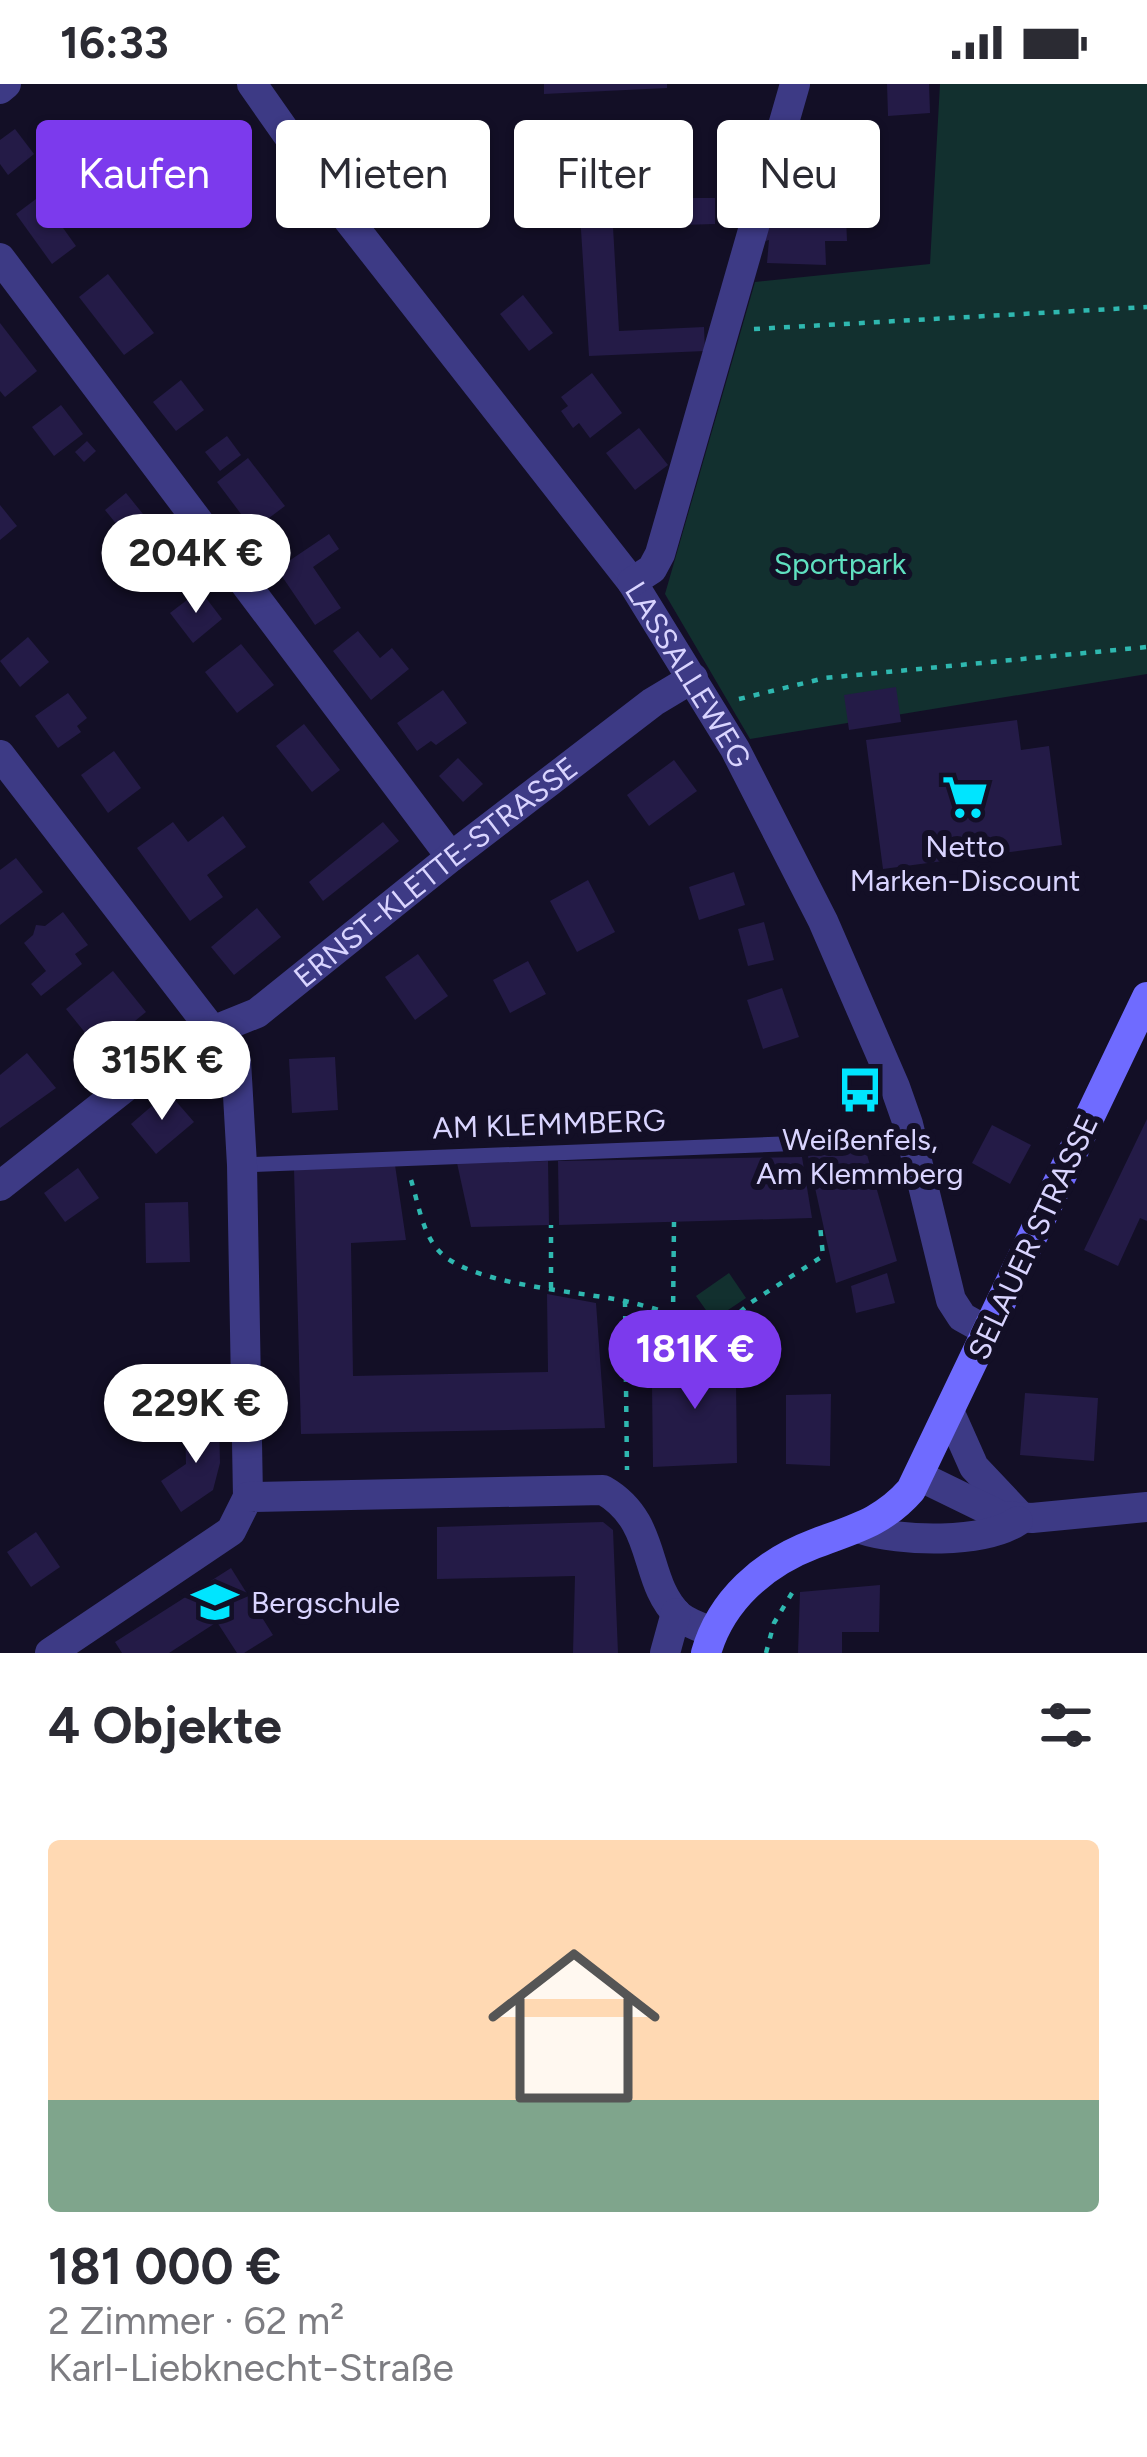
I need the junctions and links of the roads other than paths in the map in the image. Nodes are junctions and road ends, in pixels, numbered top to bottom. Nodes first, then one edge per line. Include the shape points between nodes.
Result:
1 (252, 84) edge
2 (795, 84) edge
3 (0, 258) edge
4 (632, 582) junction
5 (693, 678) junction
6 (0, 755) edge
7 (451, 857) junction
8 (1147, 998) edge
9 (215, 1030) junction
10 (858, 1141) dead end
11 (242, 1166) junction
12 (0, 1186) edge
13 (988, 1332) junction
14 (950, 1413) junction
15 (920, 1476) junction
16 (248, 1498) junction
17 (1147, 1507) edge
18 (1022, 1518) junction
19 (861, 1529) junction
20 (676, 1613) junction
21 (710, 1643) edge
22 (50, 1653) edge
23 (665, 1653) edge

1 - 4 street, LASSALLEWEG via 339,208
2 - 4 street via 659,554
3 - 7 street
4 - 5 street, LASSALLEWEG
5 - 7 street, ERNST-KLETTE-STRASSE
5 - 13 street, LASSALLEWEG via 823,921 908,1124 951,1300
6 - 9 street
7 - 9 street, ERNST-KLETTE-STRASSE via 257,1013
8 - 13 main road, SELAUER STRASSE
9 - 11 street via 236,1061
9 - 12 street, ERNST-KLETTE-STRASSE via 180,1044
10 - 11 lane, AM KLEMMBERG
11 - 16 street
13 - 14 main road, SELAUER STRASSE
14 - 15 main road, SELAUER STRASSE
14 - 18 street via 967,1456
15 - 18 street via 995,1515
15 - 19 main road, SELAUER STRASSE via 897,1506
16 - 20 street via 603,1490 625,1503
16 - 22 street via 231,1531
17 - 18 street
18 - 19 street via 1002,1532 892,1539
19 - 21 main road, SELAUER STRASSE via 767,1569 734,1599
20 - 21 street
20 - 23 street

